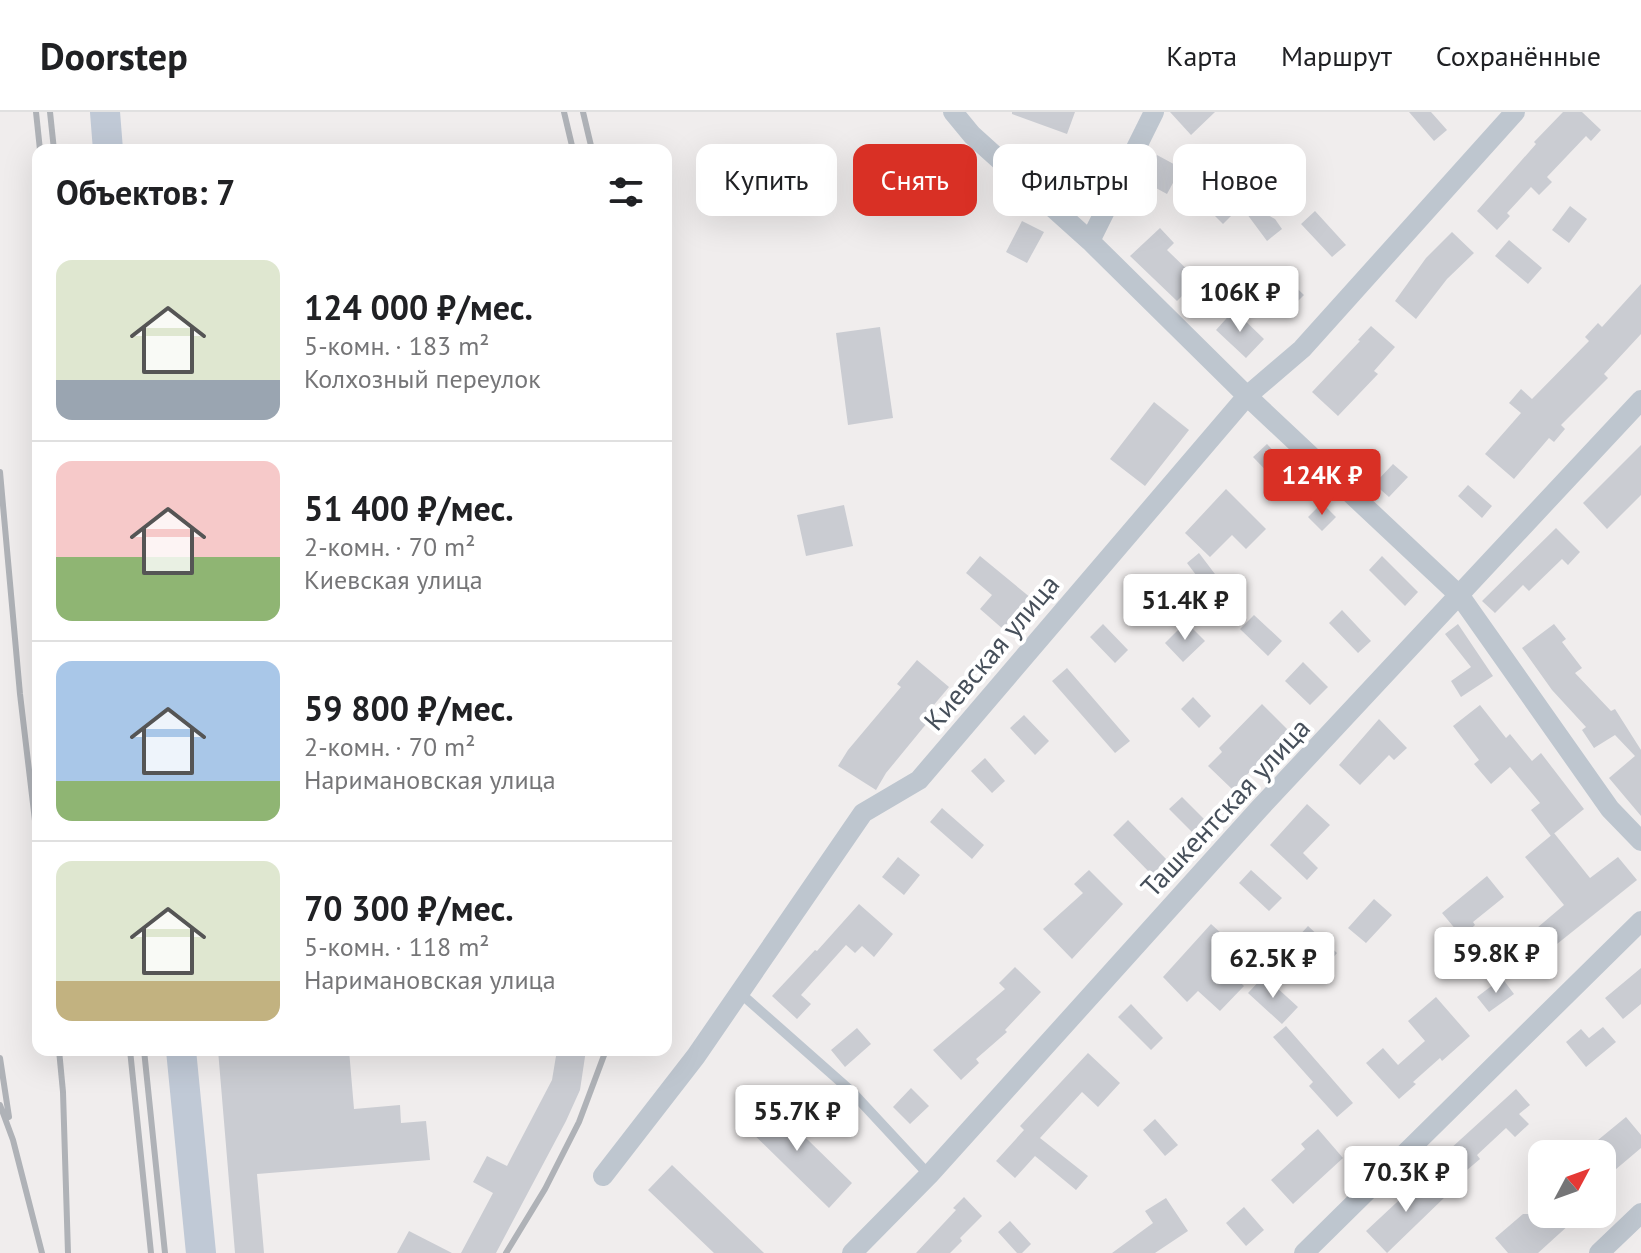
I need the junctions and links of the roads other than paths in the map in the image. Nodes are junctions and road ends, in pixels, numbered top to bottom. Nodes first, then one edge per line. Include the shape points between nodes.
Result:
1 (105, 112) edge
2 (953, 112) edge
3 (1154, 112) edge
4 (1515, 112) edge
5 (108, 144) edge
6 (1090, 241) junction
7 (1247, 396) junction
8 (1641, 400) edge
9 (1460, 596) junction
10 (1641, 841) edge
11 (1641, 921) edge
12 (739, 992) junction
13 (182, 1056) edge
14 (929, 1175) junction
15 (603, 1176) dead end
16 (1641, 1213) edge
17 (201, 1253) edge
18 (852, 1253) edge
19 (1304, 1253) edge
20 (1599, 1253) edge

1 - 5 street
2 - 6 street
3 - 6 street
4 - 7 street, Киевская улица via 1302,349
6 - 7 street
7 - 9 street
7 - 12 street, Киевская улица via 919,780 863,813
8 - 9 street, Ташкентская улица
9 - 10 street via 1610,809
9 - 14 street, Ташкентская улица via 1259,809
11 - 19 street
12 - 14 lane via 851,1091
12 - 15 street, Киевская улица
13 - 17 street
14 - 18 street, Ташкентская улица
16 - 20 street

